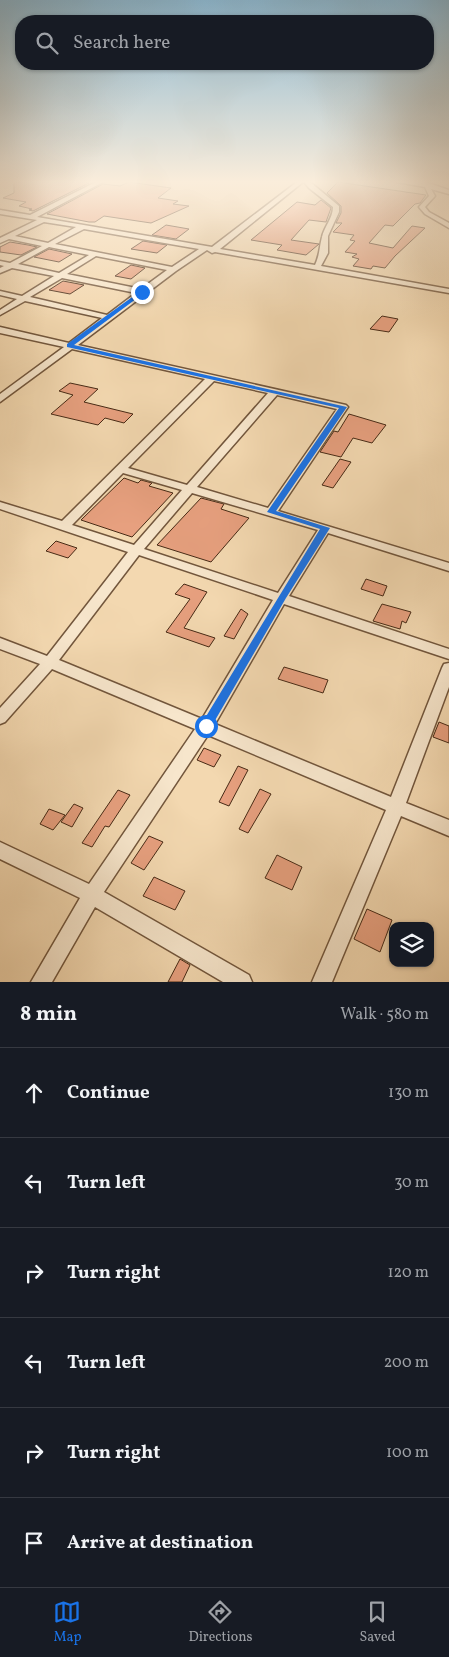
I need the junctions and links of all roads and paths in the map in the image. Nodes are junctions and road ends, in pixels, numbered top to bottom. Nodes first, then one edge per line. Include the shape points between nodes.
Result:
1 (27, 228) edge
2 (82, 228) joint
3 (238, 228) edge
4 (329, 228) edge
5 (4, 239) edge
6 (47, 245) junction
7 (208, 250) junction
8 (96, 254) junction
9 (0, 263) edge
10 (11, 265) junction
11 (317, 268) junction
12 (173, 269) junction
13 (0, 271) edge
14 (61, 276) junction
15 (449, 291) edge
16 (142, 292) junction
17 (0, 294) edge
18 (24, 299) junction
19 (0, 314) edge
20 (107, 317) junction
21 (0, 330) edge
22 (69, 345) junction
23 (212, 377) junction
24 (275, 391) junction
25 (0, 399) edge
26 (121, 468) junction
27 (190, 488) junction
28 (0, 505) edge
29 (271, 512) junction
30 (64, 526) junction
31 (325, 528) junction
32 (137, 549) junction
33 (449, 567) edge
34 (282, 597) junction
35 (0, 643) edge
36 (449, 654) edge
37 (50, 662) junction
38 (449, 668) edge
39 (0, 718) edge
40 (206, 726) junction
41 (396, 807) junction
42 (449, 828) edge
43 (0, 850) edge
44 (92, 895) junction
45 (41, 982) edge
46 (242, 982) edge
47 (322, 982) edge

1 - 5 street
2 - 6 street
2 - 7 street
3 - 7 street
4 - 11 street
5 - 6 street
6 - 8 street
6 - 10 street
7 - 11 street
7 - 12 street
8 - 12 street
8 - 14 street
9 - 10 street
10 - 13 street
10 - 14 street
11 - 15 street
12 - 16 street
14 - 16 street
14 - 18 street
16 - 20 street
17 - 18 street
18 - 19 street
18 - 20 street
20 - 22 street
21 - 22 street
22 - 23 street
22 - 25 street
23 - 24 street
23 - 26 street
24 - 27 street
24 - 29 street via 343,407
26 - 27 street
26 - 30 street
27 - 29 street
27 - 32 street
28 - 30 street
29 - 31 street
30 - 32 street
31 - 33 street
31 - 34 street
32 - 34 street
32 - 37 street
34 - 36 street
34 - 40 street
35 - 37 street
37 - 39 street
37 - 40 street
38 - 41 street
40 - 41 street
40 - 44 street
41 - 42 street
41 - 47 street
43 - 44 street
44 - 45 street
44 - 46 street

